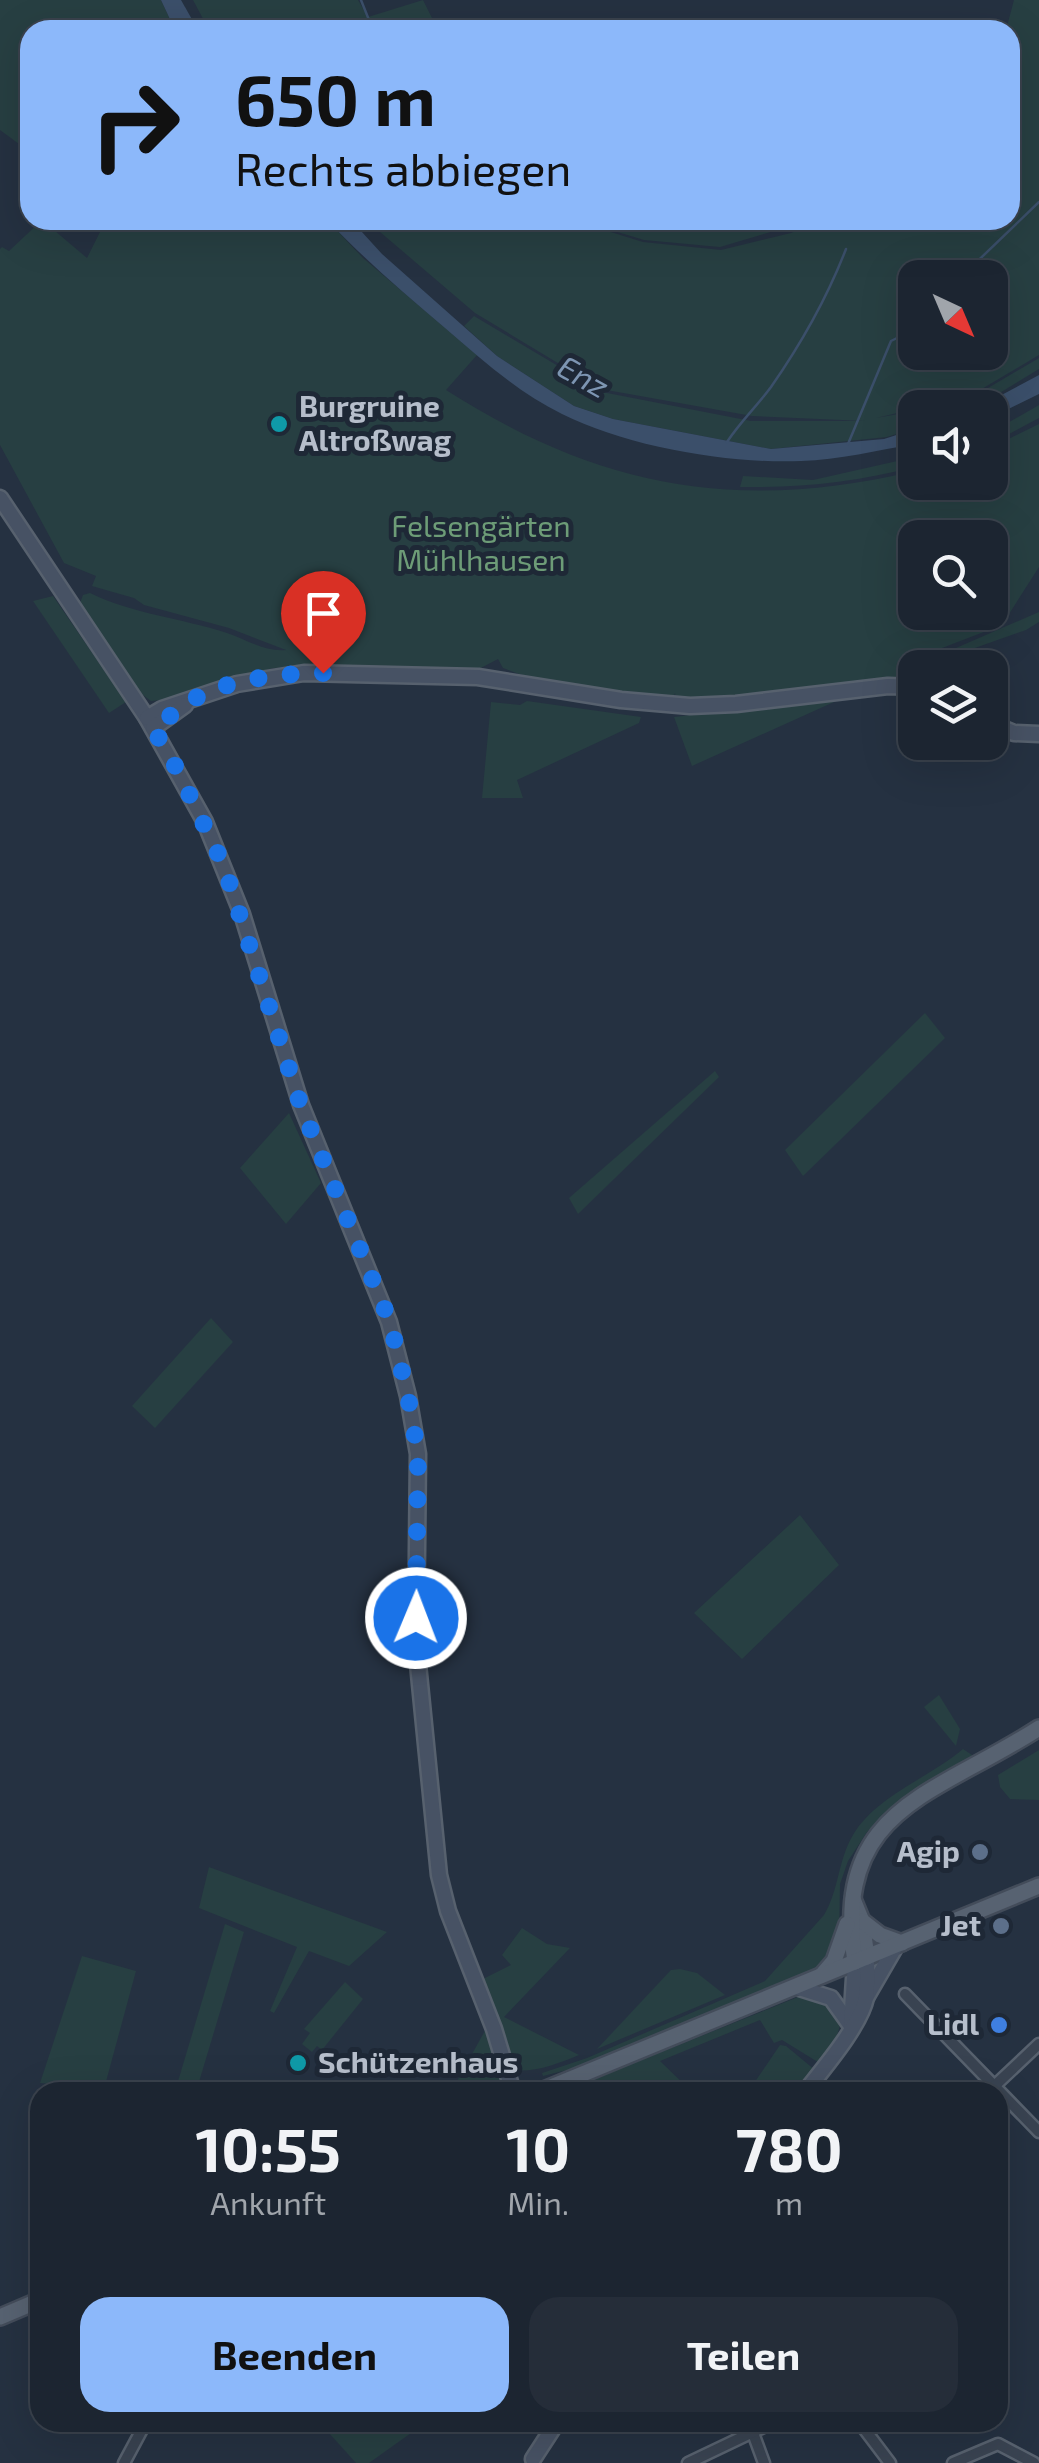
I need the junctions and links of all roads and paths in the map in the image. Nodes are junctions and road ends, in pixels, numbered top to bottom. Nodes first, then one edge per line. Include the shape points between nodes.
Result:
1 (0, 498) edge
2 (898, 686) edge
3 (150, 723) junction
4 (1008, 730) edge
5 (1039, 734) edge
6 (1039, 1728) edge
7 (1039, 1886) edge
8 (856, 1918) junction
9 (899, 1944) junction
10 (861, 1960) junction
11 (821, 1977) junction
12 (796, 1988) junction
13 (905, 1994) dead end
14 (866, 1996) junction
15 (851, 2026) junction
16 (1039, 2044) edge
17 (510, 2082) edge
18 (564, 2082) edge
19 (812, 2082) edge
20 (986, 2082) edge
21 (999, 2082) edge
22 (1008, 2104) edge
23 (1039, 2132) edge
24 (30, 2304) edge
25 (0, 2317) edge
26 (141, 2432) edge
27 (550, 2432) edge
28 (866, 2432) edge
29 (753, 2433) joint
30 (531, 2462) edge
31 (124, 2463) edge
32 (688, 2463) edge
33 (764, 2463) edge
34 (890, 2463) edge
35 (953, 2463) edge
36 (1034, 2463) edge

1 - 3 street
2 - 3 street via 675,705 478,677 323,673 253,680 191,700
3 - 17 street via 224,866 301,1106 377,1287 400,1360 418,1454 416,1644 439,1875
4 - 5 street
6 - 8 main road via 913,1802 883,1827 859,1864
7 - 9 main road
8 - 9 main road
8 - 10 main road
8 - 11 main road
9 - 10 main road
9 - 14 street
10 - 11 main road
10 - 14 street
10 - 15 street
11 - 12 main road
12 - 15 street via 832,1998
12 - 18 main road
13 - 20 street
14 - 15 street
15 - 19 street
16 - 21 street
22 - 23 street
24 - 25 main road
26 - 31 street
27 - 30 street
28 - 34 street
29 - 32 street
29 - 33 street
35 - 36 street via 998,2444

